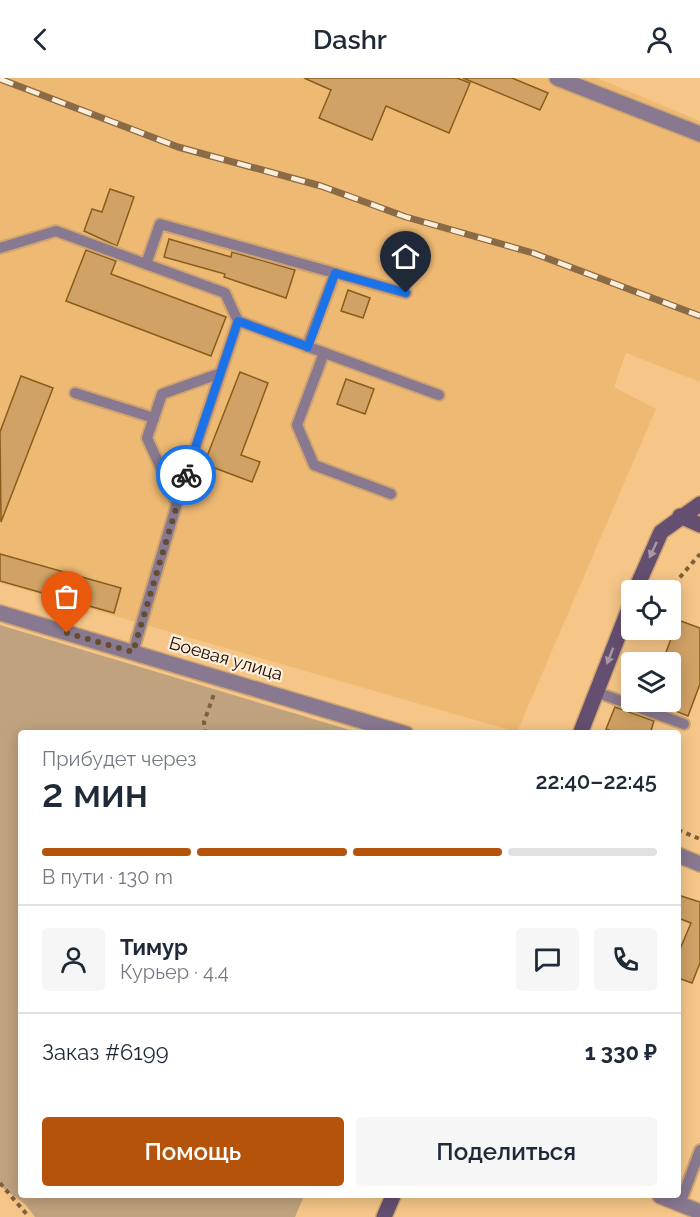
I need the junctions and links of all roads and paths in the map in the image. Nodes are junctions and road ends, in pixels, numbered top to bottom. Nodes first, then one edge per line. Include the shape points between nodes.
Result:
1 (557, 78) edge
2 (700, 134) edge
3 (0, 248) edge
4 (146, 264) junction
5 (335, 273) junction
6 (406, 293) dead end
7 (238, 321) junction
8 (308, 347) junction
9 (324, 353) junction
10 (218, 374) junction
11 (75, 393) dead end
12 (439, 395) dead end
13 (154, 418) junction
14 (391, 494) dead end
15 (177, 503) junction
16 (700, 504) edge
17 (680, 516) junction
18 (700, 525) edge
19 (700, 554) edge
20 (640, 580) edge
21 (678, 580) edge
22 (0, 613) edge
23 (621, 629) edge
24 (133, 652) junction
25 (220, 677) junction
26 (596, 692) junction
27 (684, 724) dead end
28 (205, 730) edge
29 (393, 730) edge
30 (582, 730) edge
31 (681, 831) edge
32 (700, 839) edge
33 (681, 856) edge
34 (700, 864) edge
35 (700, 1150) edge
36 (0, 1183) edge
37 (392, 1198) edge
38 (665, 1198) edge
39 (680, 1204) junction
40 (700, 1212) edge
41 (29, 1217) edge
42 (384, 1217) edge

1 - 2 street
3 - 4 lane via 56,231
4 - 5 lane via 160,224
4 - 7 lane via 225,293
5 - 6 lane
5 - 8 lane
7 - 8 lane
7 - 10 lane
8 - 9 lane
9 - 12 lane
9 - 14 lane via 297,426 314,465
10 - 13 lane via 162,394
10 - 15 lane
11 - 13 lane
13 - 15 lane via 147,438
15 - 24 lane
16 - 17 main road
17 - 18 main road
17 -> 20 main road via 661,532
19 - 21 path
22 - 24 street, Боевая улица
23 -> 26 main road
24 - 25 street, Боевая улица
25 - 28 path
25 - 29 street, Боевая улица
26 - 27 lane
26 - 30 main road
31 - 32 path
33 - 34 street
35 - 39 lane
36 - 41 path
37 - 42 main road
38 - 39 street
39 - 40 street

